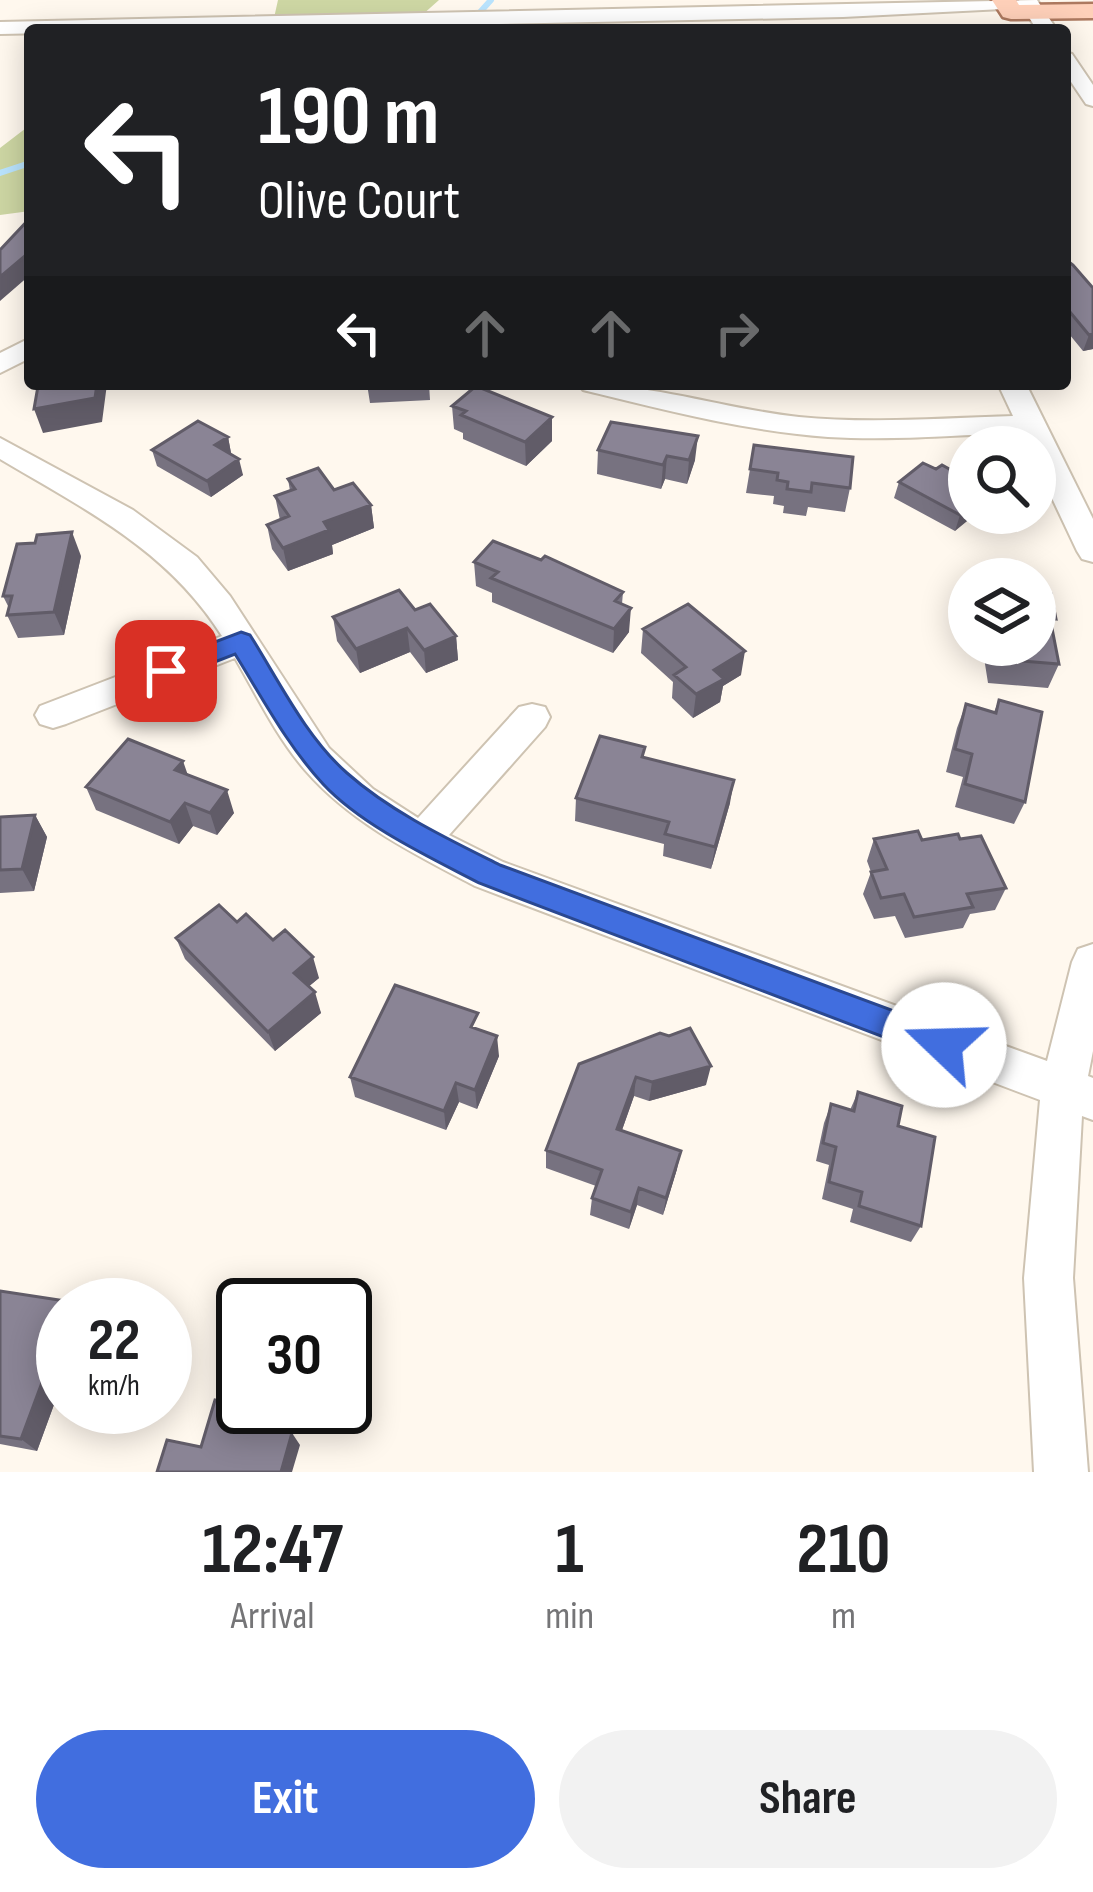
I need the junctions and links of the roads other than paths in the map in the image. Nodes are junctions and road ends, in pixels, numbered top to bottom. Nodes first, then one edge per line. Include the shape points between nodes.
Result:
1 (1093, 0) edge
2 (1023, 11) edge
3 (1093, 11) edge
4 (433, 13) edge
5 (115, 24) edge
6 (1071, 67) edge
7 (1071, 94) edge
8 (1093, 100) edge
9 (1093, 116) edge
10 (618, 390) edge
11 (1015, 390) edge
12 (1031, 424) junction
13 (0, 447) edge
14 (1093, 551) edge
15 (241, 642) junction
16 (53, 715) dead end
17 (532, 717) dead end
18 (421, 840) junction
19 (1093, 962) edge
20 (1077, 1094) edge
21 (1060, 1472) edge

1 - 2 main road
2 - 3 main road
2 - 4 street
4 - 5 street
6 - 8 street
7 - 9 street
10 - 12 street via 785,424
11 - 12 street
12 - 14 street
13 - 15 street via 184,562
15 - 16 street
15 - 18 street via 337,781
17 - 18 street
18 - 20 street via 489,874
19 - 20 street
20 - 21 street via 1046,1268

